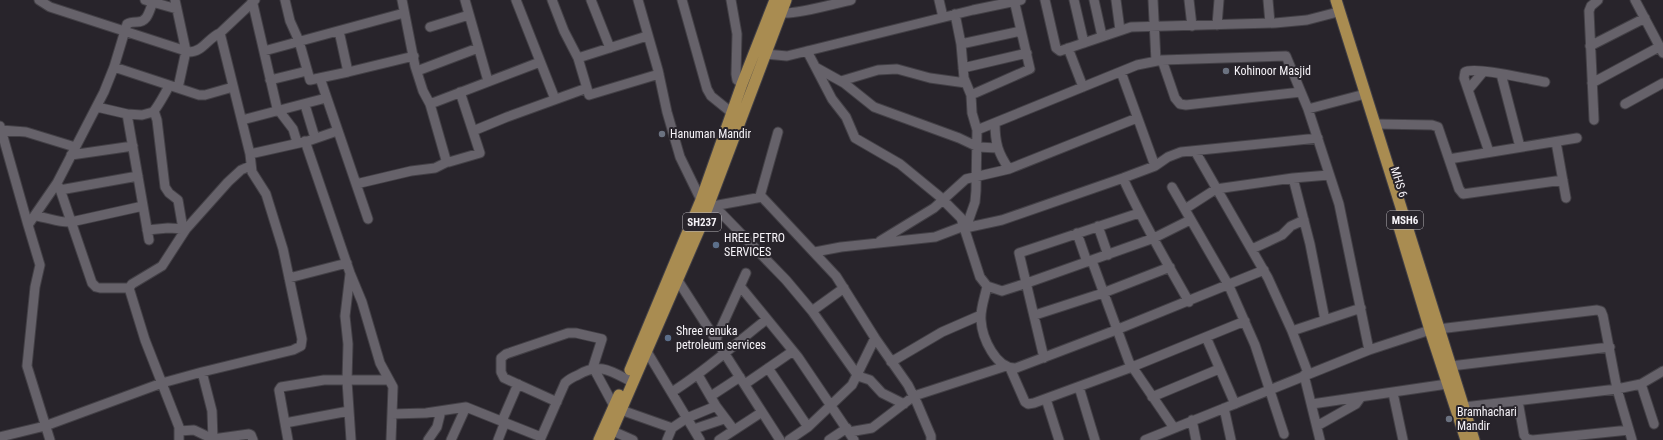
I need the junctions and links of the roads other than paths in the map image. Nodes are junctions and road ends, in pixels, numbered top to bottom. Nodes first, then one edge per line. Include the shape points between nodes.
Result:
1 (39, 0) edge
2 (285, 0) edge
3 (402, 0) edge
4 (465, 0) edge
5 (516, 0) edge
6 (552, 0) edge
7 (592, 0) edge
8 (638, 0) edge
9 (682, 0) edge
10 (730, 0) edge
11 (786, 0) edge
12 (852, 0) edge
13 (939, 0) edge
14 (972, 0) edge
15 (1016, 0) edge
16 (1045, 0) edge
17 (1074, 0) edge
18 (1094, 0) edge
19 (1116, 0) edge
20 (1153, 0) edge
21 (1189, 0) edge
22 (1219, 0) edge
23 (1268, 0) edge
24 (1330, 0) edge
25 (1336, 0) edge
26 (1598, 0) edge
27 (1635, 0) edge
28 (149, 1) edge
29 (253, 1) edge
30 (176, 4) edge
31 (776, 8) edge
32 (973, 10) junction
33 (404, 13) junction
34 (1334, 13) junction
35 (955, 14) junction
36 (469, 15) junction
37 (943, 18) junction
38 (1645, 18) junction
39 (1270, 23) junction
40 (1218, 25) junction
41 (1192, 26) junction
42 (430, 27) dead end
43 (1155, 27) junction
44 (1120, 30) junction
45 (338, 31) junction
46 (1021, 31) junction
47 (125, 32) junction
48 (220, 33) junction
49 (647, 36) junction
50 (1102, 36) junction
51 (299, 41) junction
52 (1084, 43) junction
53 (961, 44) junction
54 (1590, 46) junction
55 (478, 48) junction
56 (610, 48) junction
57 (1068, 48) junction
58 (1661, 50) edge
59 (186, 51) junction
60 (264, 51) junction
61 (807, 51) junction
62 (1027, 53) junction
63 (765, 54) junction
64 (414, 56) junction
65 (578, 58) junction
66 (1159, 61) junction
67 (540, 62) junction
68 (114, 67) junction
69 (817, 68) junction
70 (963, 68) junction
71 (307, 70) junction
72 (417, 71) junction
73 (348, 72) junction
74 (1121, 72) junction
75 (1483, 72) junction
76 (658, 74) junction
77 (1501, 74) junction
78 (320, 78) junction
79 (270, 80) junction
80 (488, 81) junction
81 (841, 81) junction
82 (1545, 82) dead end
83 (966, 83) junction
84 (1592, 83) junction
85 (1663, 83) edge
86 (742, 84) junction
87 (173, 87) junction
88 (233, 87) junction
89 (1083, 87) junction
90 (587, 88) junction
91 (1468, 90) junction
92 (460, 92) junction
93 (1301, 92) junction
94 (971, 95) junction
95 (1363, 95) junction
96 (326, 98) junction
97 (555, 100) junction
98 (430, 104) junction
99 (1625, 104) dead end
100 (305, 105) junction
101 (97, 107) junction
102 (1308, 109) junction
103 (154, 111) junction
104 (279, 112) junction
105 (732, 113) junction
106 (127, 114) junction
107 (1137, 118) junction
108 (242, 120) junction
109 (1594, 120) dead end
110 (995, 123) junction
111 (1374, 124) junction
112 (1, 128) edge
113 (977, 130) junction
114 (337, 131) junction
115 (473, 131) junction
116 (778, 132) dead end
117 (315, 138) junction
118 (1318, 138) junction
119 (1577, 138) dead end
120 (301, 142) junction
121 (1556, 142) junction
122 (132, 146) junction
123 (978, 147) junction
124 (1520, 147) junction
125 (997, 148) junction
126 (73, 151) junction
127 (1195, 151) junction
128 (1489, 152) junction
129 (250, 154) junction
130 (1449, 159) junction
131 (447, 162) junction
132 (250, 166) junction
133 (1155, 166) junction
134 (1009, 169) junction
135 (1329, 175) junction
136 (138, 176) junction
137 (977, 176) junction
138 (1122, 178) junction
139 (1293, 178) junction
140 (1563, 180) junction
141 (356, 184) junction
142 (59, 187) junction
143 (1172, 187) dead end
144 (1216, 190) junction
145 (760, 196) junction
146 (1566, 198) dead end
147 (944, 201) junction
148 (707, 203) junction
149 (143, 206) junction
150 (1184, 209) junction
151 (1139, 214) junction
152 (34, 216) junction
153 (368, 218) dead end
154 (1190, 220) junction
155 (1304, 220) junction
156 (71, 222) junction
157 (28, 225) junction
158 (1098, 226) junction
159 (965, 227) junction
160 (185, 229) junction
161 (147, 230) junction
162 (1078, 233) junction
163 (1154, 238) junction
164 (149, 240) dead end
165 (877, 243) junction
166 (1252, 248) junction
167 (815, 252) junction
168 (1108, 255) junction
169 (1090, 262) junction
170 (347, 263) junction
171 (1170, 267) junction
172 (1264, 270) junction
173 (746, 272) dead end
174 (350, 273) junction
175 (289, 278) junction
176 (677, 279) junction
177 (1027, 283) junction
178 (740, 286) junction
179 (987, 286) junction
180 (1229, 286) junction
181 (129, 288) junction
182 (844, 288) junction
183 (1103, 293) junction
184 (1188, 302) junction
185 (1361, 308) junction
186 (812, 310) junction
187 (981, 315) junction
188 (1035, 315) junction
189 (767, 319) junction
190 (1325, 320) junction
191 (1245, 321) junction
192 (1434, 329) junction
193 (1116, 330) junction
194 (1292, 331) junction
195 (1206, 337) junction
196 (875, 338) junction
197 (716, 339) junction
198 (1610, 347) junction
199 (646, 350) junction
200 (1369, 350) junction
201 (793, 351) junction
202 (724, 352) junction
203 (1044, 358) junction
204 (891, 362) junction
205 (1451, 366) junction
206 (593, 367) junction
207 (1008, 367) junction
208 (1132, 367) junction
209 (768, 368) junction
210 (1220, 369) junction
211 (202, 372) junction
212 (1663, 372) edge
213 (1306, 374) junction
214 (698, 375) junction
215 (858, 376) junction
216 (389, 380) junction
217 (629, 380) junction
218 (742, 380) junction
219 (347, 381) junction
220 (162, 383) junction
221 (1452, 383) junction
222 (518, 384) junction
223 (1641, 384) junction
224 (1079, 387) junction
225 (1269, 389) junction
226 (1617, 389) junction
227 (672, 392) junction
228 (1393, 393) junction
229 (711, 396) junction
230 (914, 396) junction
231 (1152, 397) junction
232 (1361, 397) junction
233 (1046, 399) junction
234 (1518, 401) junction
235 (557, 402) junction
236 (904, 404) junction
237 (1234, 404) junction
238 (1312, 404) junction
239 (716, 406) junction
240 (831, 406) junction
241 (466, 407) junction
242 (1464, 407) junction
243 (617, 408) junction
244 (1224, 408) junction
245 (349, 411) junction
246 (442, 411) junction
247 (762, 412) junction
248 (392, 414) junction
249 (687, 418) junction
250 (724, 419) junction
251 (1192, 420) junction
252 (503, 422) junction
253 (285, 424) junction
254 (1654, 424) dead end
255 (45, 426) junction
256 (1317, 426) junction
257 (808, 427) junction
258 (672, 428) junction
259 (1174, 428) junction
260 (694, 430) junction
261 (734, 430) junction
262 (848, 430) junction
263 (1629, 430) junction
264 (608, 432) edge
265 (1284, 434) dead end
266 (179, 435) edge
267 (0, 437) edge
268 (14, 437) edge
269 (540, 438) edge
270 (50, 440) edge
271 (213, 440) edge
272 (253, 440) edge
273 (288, 440) edge
274 (351, 440) edge
275 (391, 440) edge
276 (428, 440) edge
277 (451, 440) edge
278 (498, 440) edge
279 (599, 440) edge
280 (633, 440) edge
281 (666, 440) edge
282 (700, 440) edge
283 (718, 440) edge
284 (780, 440) edge
285 (789, 440) edge
286 (829, 440) edge
287 (854, 440) edge
288 (931, 440) edge
289 (1059, 440) edge
290 (1095, 440) edge
291 (1145, 440) edge
292 (1196, 440) edge
293 (1231, 440) edge
294 (1320, 440) edge
295 (1403, 440) edge
296 (1466, 440) edge
297 (1474, 440) edge
298 (1533, 440) edge
299 (1632, 440) edge

1 - 47 street via 50,7
2 - 51 street via 290,21
3 - 33 street
4 - 36 street
5 - 67 street
6 - 65 street
7 - 56 street
8 - 49 street
9 - 105 street via 710,96
10 - 86 street via 737,34 736,74
11 - 31 main road, SH237
12 - 31 street
13 - 37 street
14 - 32 street
15 - 32 street
15 - 46 street
16 - 57 street via 1056,48 1060,51
17 - 52 street
18 - 50 street
19 - 44 street
20 - 43 street
21 - 41 street
22 - 40 street
23 - 39 street
24 - 34 main road, MHS 6
25 - 95 main road, MSH6
26 - 54 street via 1590,6 1589,11
27 - 38 street
28 - 30 street
28 - 47 street via 146,19 142,22 128,23
29 - 48 street
29 - 60 street
30 - 59 street
31 - 63 main road, SH237
31 - 86 main road, SH237
32 - 35 street
33 - 45 street
33 - 64 street
34 - 39 street via 1306,20
34 - 95 main road, MHS 6
35 - 37 street
35 - 53 street
36 - 42 street
36 - 55 street
37 - 61 street
38 - 54 street
38 - 58 street
39 - 40 street
40 - 41 street
41 - 43 street
43 - 44 street via 1137,26
43 - 66 street
44 - 50 street
45 - 51 street
45 - 73 street
46 - 53 street
46 - 62 street
47 - 59 street
47 - 68 street
48 - 59 street via 210,38 199,50
48 - 88 street
49 - 56 street
49 - 76 street
50 - 52 street
51 - 60 street
51 - 71 street
52 - 57 street
53 - 70 street
54 - 84 street
55 - 72 street
55 - 80 street
56 - 65 street
57 - 89 street
58 - 84 street
59 - 87 street
60 - 79 street
61 - 63 street via 787,56
61 - 69 street
62 - 70 street
62 - 94 street via 1030,68 1028,71
63 - 148 main road, SH237
64 - 72 street
64 - 73 street
65 - 90 street
66 - 74 street via 1137,65
66 - 93 street via 1286,56
66 - 93 street via 1180,104
67 - 80 street
67 - 97 street
68 - 87 street
68 - 101 street
69 - 81 street
69 - 147 street via 856,138 900,164
70 - 83 street
71 - 78 street via 310,80
71 - 79 street
72 - 98 street
73 - 78 street
74 - 89 street
74 - 107 street
75 - 77 street
75 - 91 street
75 - 91 street via 1465,72
76 - 90 street via 589,95
76 - 148 street via 680,157
77 - 82 street
77 - 124 street
78 - 96 street
79 - 104 street
80 - 92 street
81 - 83 street via 878,70 897,69 930,78
81 - 123 street via 874,107
83 - 94 street
84 - 109 street
85 - 99 street
86 - 105 main road, SH237
87 - 88 street via 202,96
87 - 103 street
88 - 108 street
89 - 110 street
90 - 97 street
91 - 128 street
92 - 98 street
92 - 115 street
93 - 102 street
94 - 113 street via 972,113
95 - 102 street
95 - 111 main road, MSH6
95 - 192 main road, MHS 6
96 - 100 street
96 - 114 street
97 - 115 street
98 - 131 street
100 - 104 street
100 - 117 street
101 - 106 street
101 - 126 street
102 - 118 street
103 - 106 street via 142,115
103 - 160 street via 165,187 178,200
104 - 108 street
104 - 120 street
105 - 148 main road, SH237
106 - 122 street
107 - 133 street
107 - 134 street
108 - 129 street
110 - 113 street
110 - 125 street
111 - 130 street via 1438,127
111 - 192 main road, MSH6
112 - 126 street via 26,132
112 - 157 street
113 - 123 street
114 - 117 street
114 - 141 street
115 - 131 street via 480,152
116 - 145 street
117 - 120 street
118 - 127 street
118 - 135 street
119 - 121 street
120 - 129 street
120 - 170 street
121 - 124 street
121 - 140 street
122 - 126 street
122 - 136 street
123 - 125 street
123 - 137 street
124 - 128 street
125 - 134 street
126 - 142 street
127 - 133 street via 1181,152
127 - 144 street
128 - 130 street
129 - 132 street
130 - 140 street via 1459,189 1464,194
131 - 141 street via 435,168
132 - 160 street via 234,175
132 - 175 street via 266,194
133 - 138 street
134 - 137 street
135 - 139 street
135 - 185 street via 1339,204
136 - 142 street
136 - 149 street
137 - 147 street via 963,181
137 - 159 street via 975,202
138 - 151 street
138 - 159 street via 1002,220
139 - 144 street
139 - 155 street
140 - 146 street
141 - 153 street
142 - 152 street
142 - 156 street
143 - 150 street
144 - 150 street
144 - 166 street
145 - 148 street
145 - 167 street
147 - 159 street via 961,218
147 - 165 street
148 - 176 main road, SH237
148 - 186 street via 786,280
148 - 217 main road, SH237
149 - 156 street
149 - 161 street
150 - 154 street
151 - 158 street
151 - 163 street
152 - 156 street
152 - 157 street
154 - 163 street
154 - 180 street
155 - 166 street via 1291,226 1282,235
155 - 190 street
156 - 181 street via 94,286
157 - 255 street via 40,265 35,287 27,366
158 - 162 street
158 - 168 street
159 - 165 street via 935,238
159 - 179 street via 980,277
160 - 161 street
160 - 181 street via 162,266
161 - 164 street
162 - 169 street
162 - 177 street via 1020,251
163 - 168 street
163 - 171 street
165 - 167 street
166 - 172 street
167 - 182 street
168 - 169 street
169 - 177 street
169 - 183 street
170 - 174 street
170 - 175 street
171 - 183 street
171 - 184 street
172 - 180 street
172 - 194 street
173 - 178 street
174 - 216 street via 362,302 380,363
174 - 219 street via 345,316 348,344
175 - 211 street via 302,339 301,346
176 - 197 street
176 - 199 main road, SH237
177 - 179 street via 1002,290
177 - 188 street
178 - 189 street
178 - 197 street
179 - 187 street
180 - 184 street
180 - 191 street
181 - 220 street
182 - 186 street
182 - 196 street
183 - 188 street
183 - 193 street
184 - 193 street
185 - 190 street
185 - 200 street
186 - 215 street
187 - 204 street via 942,332
187 - 207 street via 986,338 996,356
188 - 203 street
189 - 201 street
189 - 202 street
190 - 194 street
191 - 195 street
191 - 225 street
192 - 198 street via 1600,310
192 - 200 street
192 - 205 main road, MSH6
192 - 221 main road, MHS 6
193 - 203 street
193 - 208 street
194 - 213 street
195 - 208 street
195 - 210 street
196 - 204 street
196 - 215 street
197 - 202 street
198 - 205 street
198 - 226 street
199 - 217 main road, SH237
199 - 227 street
200 - 213 street
201 - 209 street
201 - 240 street
202 - 214 street
202 - 218 street
203 - 207 street via 1022,367
204 - 230 street
205 - 221 main road, MSH6
206 - 217 street via 600,367
206 - 222 street via 602,340 576,333 568,334 506,354 501,358 502,375
206 - 235 street via 568,380
206 - 243 street
207 - 230 street
207 - 233 street via 1025,402 1031,404
208 - 224 street
208 - 231 street
209 - 218 street
209 - 257 street
210 - 231 street
210 - 237 street
211 - 220 street
211 - 271 street via 212,411
212 - 223 street
213 - 225 street
213 - 238 street
214 - 227 street
214 - 229 street
215 - 236 street via 870,380 882,393
215 - 240 street
216 - 219 street
216 - 248 street via 393,387
217 - 243 main road, SH237
218 - 229 street
218 - 247 street
219 - 245 street
219 - 253 street via 324,380 281,387 279,390
220 - 255 street
220 - 266 street via 178,422
221 - 228 street
221 - 242 main road, MSH6
221 - 296 main road, MHS 6
222 - 235 street
222 - 252 street
223 - 226 street
223 - 254 street
224 - 233 street
224 - 290 street
225 - 237 street
225 - 265 street
226 - 234 street
226 - 263 street
227 - 249 street
228 - 232 street
228 - 295 street
229 - 239 street
230 - 236 street
230 - 288 street
231 - 259 street
232 - 238 street
232 - 256 street via 1356,404
233 - 289 street
234 - 242 street
234 - 298 street via 1524,435 1527,439
235 - 269 street
236 - 262 street via 872,428
237 - 244 street
238 - 256 street
239 - 249 street
239 - 250 street
240 - 257 street
240 - 262 street
241 - 246 street
241 - 252 street
241 - 277 street
242 - 297 main road, MSH6
243 - 258 street
243 - 264 main road, SH237
244 - 251 street
244 - 293 street
245 - 253 street
245 - 274 street
246 - 248 street
246 - 276 street via 437,427
247 - 261 street
247 - 284 street
248 - 275 street
249 - 258 street
249 - 260 street
250 - 260 street
250 - 261 street
251 - 259 street
251 - 292 street
252 - 269 street
252 - 278 street
253 - 273 street
255 - 268 street
255 - 270 street
256 - 294 street
257 - 285 street
258 - 281 street
259 - 291 street
260 - 282 street
261 - 283 street
262 - 286 street
262 - 287 street
263 - 298 street
263 - 299 street
264 - 279 main road, SH237
264 - 280 street
266 - 271 street via 194,430
267 - 268 street
271 - 272 street via 249,434

